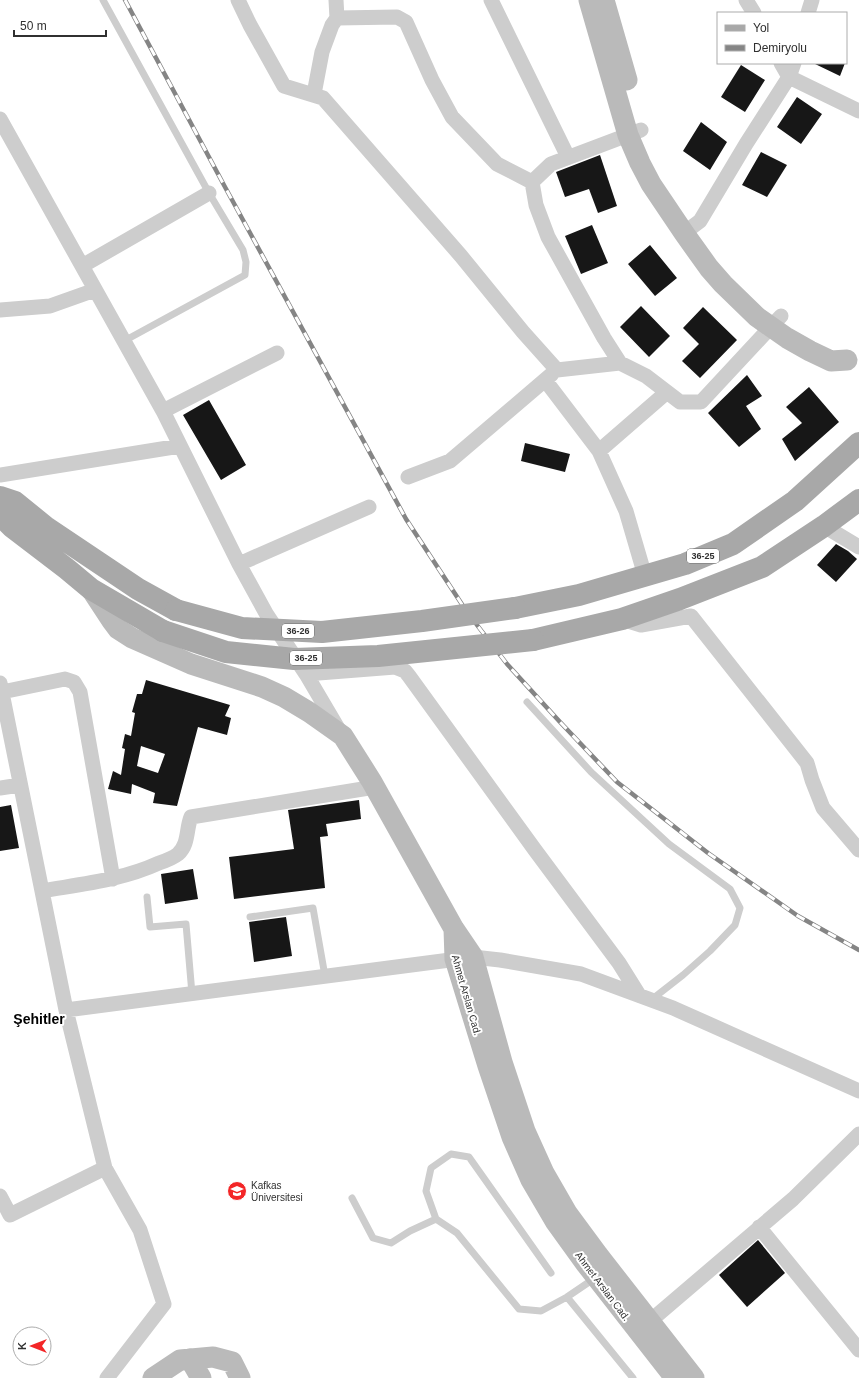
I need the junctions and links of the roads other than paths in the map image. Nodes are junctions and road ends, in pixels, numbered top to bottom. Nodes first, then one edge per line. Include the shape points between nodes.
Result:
1 (103, 0) edge
2 (238, 0) edge
3 (336, 0) edge
4 (491, 0) edge
5 (589, 0) edge
6 (604, 0) edge
7 (746, 0) edge
8 (812, 0) edge
9 (753, 12) edge
10 (808, 12) edge
11 (337, 18) junction
12 (782, 64) edge
13 (794, 64) edge
14 (789, 77) junction
15 (314, 94) junction
16 (859, 112) edge
17 (0, 119) edge
18 (635, 132) junction
19 (568, 157) junction
20 (532, 182) junction
21 (209, 193) junction
22 (688, 230) junction
23 (82, 266) junction
24 (95, 290) junction
25 (0, 310) edge
26 (776, 322) junction
27 (124, 341) junction
28 (277, 353) dead end
29 (620, 363) junction
30 (853, 363) edge
31 (557, 370) junction
32 (545, 380) junction
33 (667, 392) junction
34 (163, 411) junction
35 (859, 442) edge
36 (180, 446) junction
37 (599, 450) junction
38 (0, 475) edge
39 (408, 477) dead end
40 (0, 497) edge
41 (859, 500) edge
42 (369, 507) dead end
43 (0, 514) edge
44 (824, 526) junction
45 (859, 547) edge
46 (239, 564) junction
47 (645, 576) junction
48 (91, 589) junction
49 (622, 619) junction
50 (422, 622) joint
51 (306, 674) junction
52 (1, 687) edge
53 (527, 702) dead end
54 (343, 736) junction
55 (20, 785) junction
56 (374, 787) junction
57 (0, 788) edge
58 (859, 850) edge
59 (113, 879) junction
60 (42, 891) junction
61 (147, 897) dead end
62 (250, 917) dead end
63 (464, 958) junction
64 (324, 976) junction
65 (192, 994) junction
66 (645, 998) junction
67 (66, 1010) junction
68 (859, 1091) edge
69 (859, 1134) edge
70 (105, 1168) junction
71 (0, 1196) edge
72 (352, 1198) dead end
73 (5, 1217) edge
74 (436, 1219) junction
75 (759, 1227) junction
76 (551, 1273) dead end
77 (596, 1277) junction
78 (566, 1297) junction
79 (649, 1322) junction
80 (859, 1350) edge
81 (190, 1359) junction
82 (171, 1372) edge
83 (107, 1378) edge
84 (153, 1378) edge
85 (201, 1378) edge
86 (240, 1378) edge
87 (633, 1378) edge
88 (675, 1378) edge
89 (694, 1378) edge

1 - 21 lane
2 - 15 street via 284,86
3 - 11 street
4 - 19 street
5 - 18 street
6 - 18 street
7 - 9 street
8 - 10 street
11 - 15 street via 322,52
11 - 20 street via 397,17 406,22 452,117 497,164
12 - 14 street
13 - 14 street
14 - 16 street
14 - 22 street via 700,221
15 - 31 street via 323,98 382,164
17 - 23 street
18 - 19 street
18 - 22 street via 671,194
19 - 20 street via 551,164
20 - 29 street via 536,205 548,237
21 - 23 street
21 - 27 lane via 243,250 246,262 245,275
22 - 26 street via 703,240 732,274 762,302
23 - 24 street
24 - 25 street via 50,306
24 - 27 street
26 - 30 street via 835,348
26 - 33 street via 701,402 680,402
27 - 34 street
28 - 34 street
29 - 31 street
29 - 33 street via 646,376
31 - 32 street
32 - 37 street
32 - 39 street via 450,461
33 - 37 street
34 - 36 street
35 - 47 main road, 36-25 via 795,501 733,544 685,564
36 - 38 street
36 - 46 street
37 - 47 street via 626,511
40 - 50 main road, 36-26, bridge via 15,502 47,528 138,589 176,610 242,628 270,630 322,632
41 - 44 main road, 36-25
42 - 46 street
43 - 48 main road, 36-25 via 12,527
44 - 45 street
44 - 49 main road, 36-25 via 762,567
46 - 51 street via 267,615
47 - 50 main road, 36-25, bridge via 579,595 516,608
48 - 49 main road, 36-25, bridge via 163,631 226,652 294,658 378,656 533,640
48 - 54 street via 118,629 132,638 191,664 262,687 284,697
49 - 58 street via 641,625 691,616 808,762 823,808
51 - 54 street
51 - 66 street via 395,667 405,671
52 - 55 street
52 - 59 street via 65,679 74,682 80,692
53 - 66 lane via 591,772 669,844 730,889 740,908 735,925 710,951 683,976
54 - 56 street, Ahmet Arslan Cad.
55 - 57 street
55 - 60 street
56 - 59 street via 191,817 185,845 178,854 144,870
56 - 63 street, Ahmet Arslan Cad. via 454,929
59 - 60 street
60 - 67 street
61 - 65 lane via 150,927 186,924
62 - 64 lane via 313,908
63 - 64 street
63 - 66 street via 500,960 581,974
63 - 77 street, Ahmet Arslan Cad. via 497,1095 512,1137 527,1173 555,1221
63 - 79 street, Ahmet Arslan Cad. via 526,1132 544,1173 567,1213
64 - 65 street
65 - 67 street
66 - 68 street via 743,1038
67 - 70 street
69 - 75 street via 793,1199
70 - 73 street
70 - 83 street via 140,1230 164,1304
71 - 73 street
72 - 74 lane via 373,1238 391,1243
74 - 76 lane via 426,1191 431,1168 451,1154 469,1157
74 - 78 lane via 457,1233 519,1309 541,1311
75 - 79 street
75 - 80 street
77 - 78 lane
77 - 88 street, Ahmet Arslan Cad.
78 - 87 lane
79 - 89 street, Ahmet Arslan Cad.
81 - 82 street via 180,1360
81 - 85 street
81 - 86 street via 213,1357 232,1362
82 - 84 street

